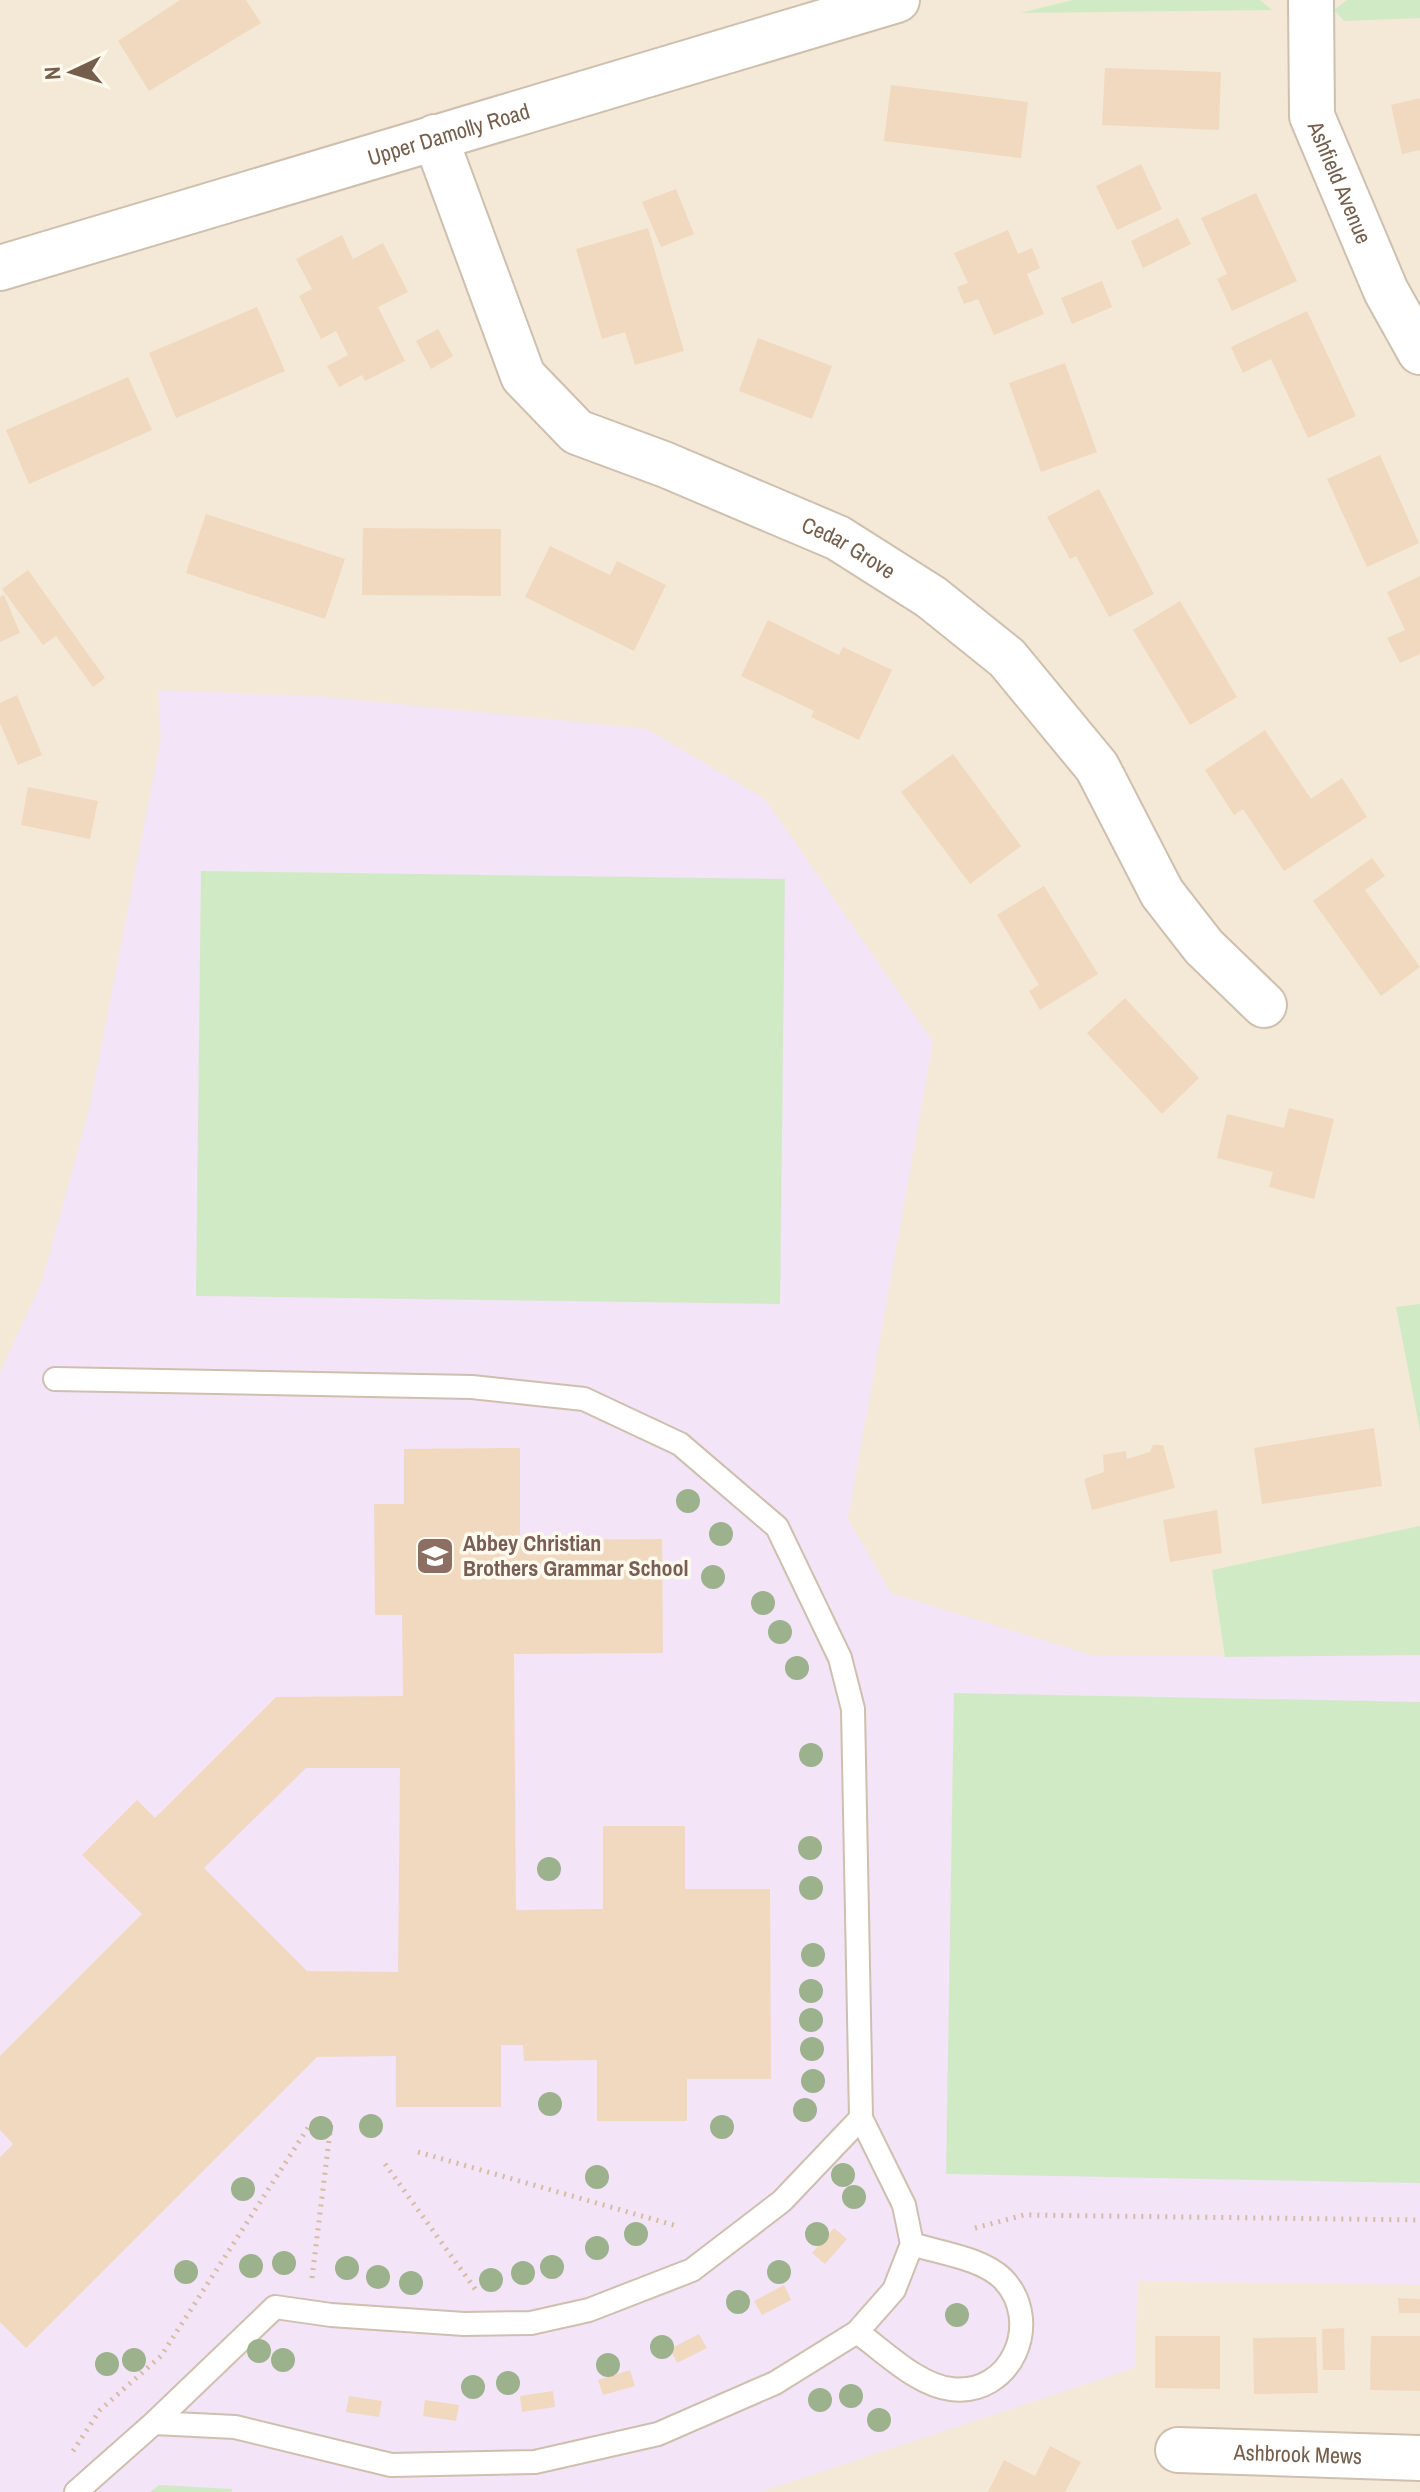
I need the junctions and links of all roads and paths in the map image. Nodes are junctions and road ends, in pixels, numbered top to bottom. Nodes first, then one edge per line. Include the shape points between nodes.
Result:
1 (897, 0) edge
2 (1311, 0) edge
3 (435, 137) junction
4 (0, 268) edge
5 (1420, 352) edge
6 (1264, 1005) dead end
7 (55, 1379) dead end
8 (861, 2118) junction
9 (311, 2123) dead end
10 (331, 2124) dead end
11 (418, 2152) dead end
12 (385, 2164) dead end
13 (1420, 2220) edge
14 (677, 2226) dead end
15 (912, 2244) junction
16 (312, 2278) dead end
17 (481, 2297) dead end
18 (857, 2332) junction
19 (154, 2423) junction
20 (1178, 2450) dead end
21 (68, 2457) dead end
22 (1420, 2458) edge
23 (1233, 2473) edge
24 (76, 2492) edge

1 - 3 street, Upper Damolly Road
2 - 5 street, Ashfield Avenue via 1312,116 1386,291
3 - 4 street, Upper Damolly Road
3 - 6 street, Cedar Grove via 523,376 577,432 838,538 931,597 1007,658 1097,767 1162,893 1204,947
7 - 8 lane via 472,1387 584,1399 680,1444 777,1527 840,1658 853,1709
8 - 15 lane via 904,2205
8 - 19 lane via 782,2201 692,2270 589,2310 531,2323 464,2324 275,2307
9 - 21 path via 161,2356 100,2410
10 - 16 path
11 - 14 path
12 - 17 path
13 - 15 path via 1024,2215
15 - 18 lane via 894,2290
15 - 18 lane via 986,2267 1001,2277 1013,2291 1023,2321 1015,2356 987,2383 952,2389 921,2378
18 - 19 lane via 775,2383 658,2434 535,2462 391,2465 235,2427
19 - 24 lane
20 - 23 street, Ashbrook Mews
22 - 23 street, Ashbrook Mews

